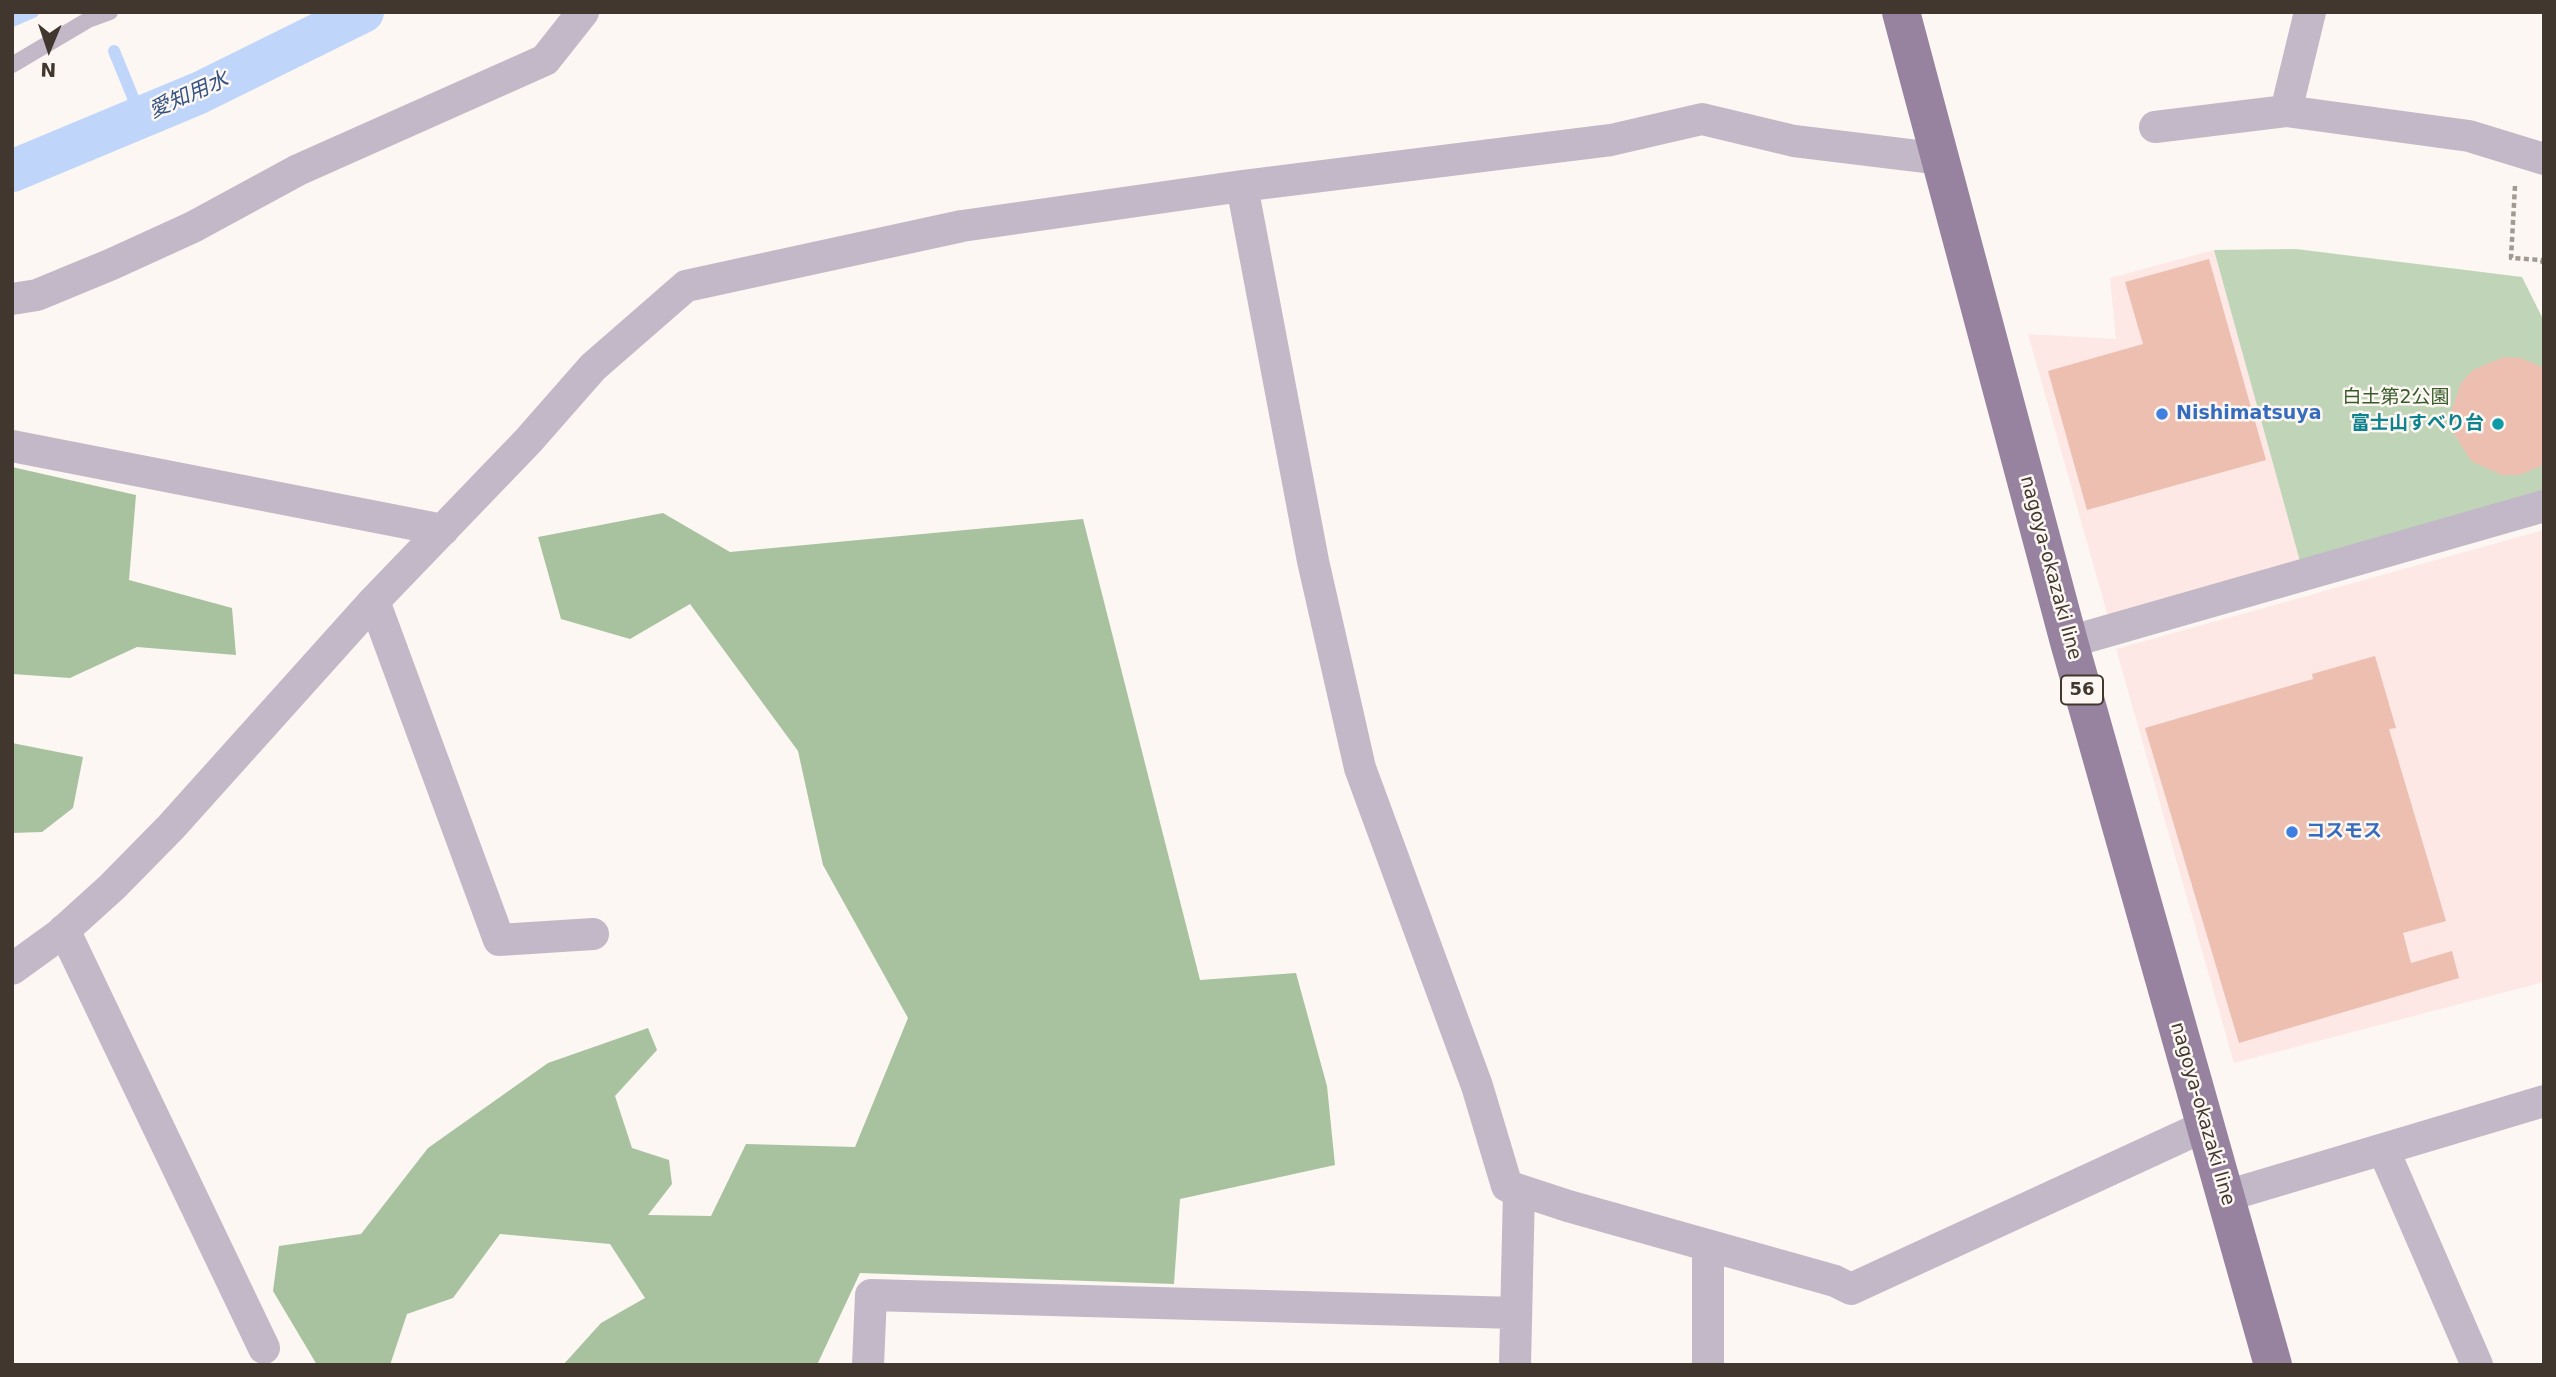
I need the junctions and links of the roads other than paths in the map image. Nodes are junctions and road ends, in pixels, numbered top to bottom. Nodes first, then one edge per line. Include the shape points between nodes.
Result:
1 (110, 12) edge
2 (583, 12) edge
3 (2310, 12) edge
4 (1906, 13) edge
5 (12, 65) edge
6 (2286, 111) junction
7 (2155, 127) dead end
8 (2530, 154) edge
9 (1942, 159) junction
10 (1242, 186) junction
11 (12, 299) edge
12 (12, 446) edge
13 (2544, 506) edge
14 (443, 530) junction
15 (374, 601) junction
16 (2069, 642) junction
17 (64, 930) junction
18 (593, 934) dead end
19 (12, 969) edge
20 (2544, 1101) edge
21 (2205, 1126) junction
22 (2384, 1151) junction
23 (1519, 1190) junction
24 (2226, 1196) junction
25 (1709, 1245) junction
26 (1516, 1313) junction
27 (264, 1348) dead end
28 (868, 1365) edge
29 (1515, 1365) edge
30 (1708, 1365) edge
31 (2273, 1365) edge
32 (2477, 1365) edge

1 - 5 lane
2 - 11 street via 545,60 310,165 112,264 37,295
3 - 6 street
4 - 9 main road, nagoya-okazaki line / 56
6 - 7 street
6 - 8 street via 2469,136
9 - 10 street via 1794,141 1702,119 1611,140
9 - 16 main road, nagoya-okazaki line / 56
10 - 14 street via 962,226 686,286 593,367
10 - 23 street via 1313,562 1360,768 1477,1086 1507,1186
12 - 14 street
13 - 16 street
14 - 15 street
15 - 17 street via 171,827
15 - 18 street via 499,940
16 - 21 main road, nagoya-okazaki line / 56
17 - 19 street
17 - 27 street
20 - 22 street
21 - 24 main road, nagoya-okazaki line / 56
21 - 25 street via 1851,1289
22 - 24 street
22 - 32 street
23 - 25 street
23 - 26 street
24 - 31 main road, nagoya-okazaki line / 56
25 - 30 street
26 - 28 street via 871,1295
26 - 29 street

